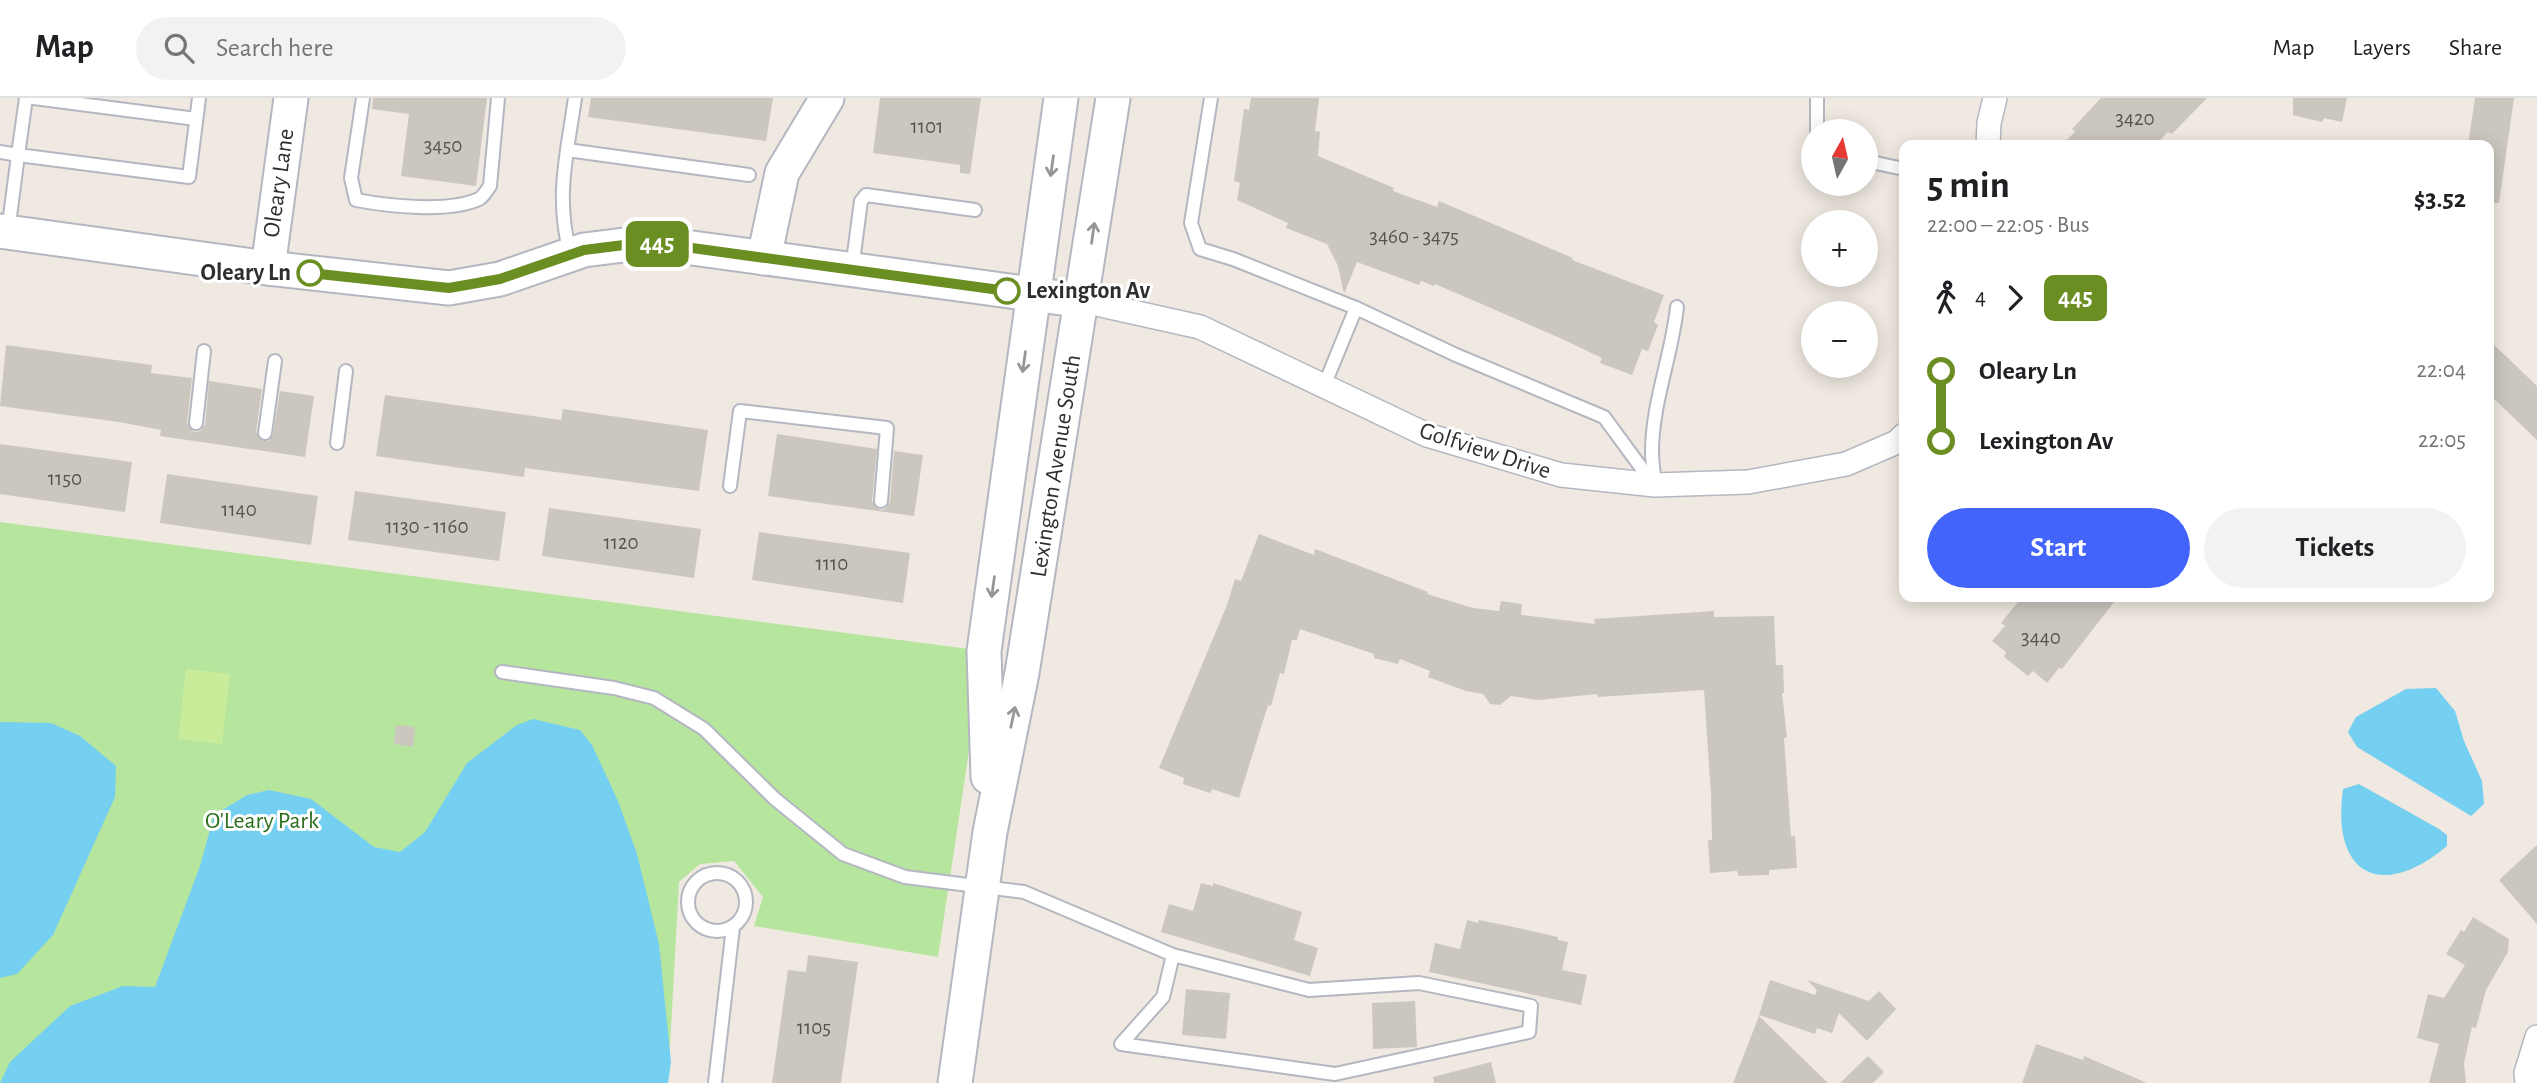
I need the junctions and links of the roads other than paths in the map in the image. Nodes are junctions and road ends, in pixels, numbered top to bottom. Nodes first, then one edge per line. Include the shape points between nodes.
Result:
1 (26, 98) edge
2 (34, 98) edge
3 (199, 98) edge
4 (291, 98) edge
5 (362, 98) edge
6 (499, 98) edge
7 (575, 98) edge
8 (827, 98) edge
9 (1061, 98) edge
10 (1113, 98) edge
11 (1211, 98) edge
12 (1817, 98) edge
13 (1995, 98) edge
14 (196, 119) junction
15 (1817, 119) edge
16 (1988, 140) edge
17 (568, 150) junction
18 (0, 152) edge
19 (18, 155) junction
20 (1878, 164) edge
21 (1899, 168) edge
22 (749, 175) dead end
23 (975, 209) dead end
24 (4, 232) edge
25 (571, 254) junction
26 (764, 258) junction
27 (268, 268) junction
28 (852, 270) junction
29 (1034, 294) junction
30 (1083, 301) junction
31 (1677, 307) dead end
32 (1356, 308) junction
33 (204, 351) dead end
34 (275, 361) dead end
35 (346, 371) dead end
36 (1324, 386) junction
37 (196, 423) dead end
38 (265, 433) dead end
39 (1899, 440) edge
40 (337, 443) dead end
41 (1655, 485) junction
42 (730, 486) dead end
43 (881, 501) dead end
44 (502, 672) dead end
45 (990, 832) junction
46 (982, 885) junction
47 (733, 927) junction
48 (1173, 955) junction
49 (2537, 1037) edge
50 (715, 1083) edge
51 (955, 1083) edge
52 (2527, 1083) edge

1 - 19 lane
2 - 14 lane
3 - 14 lane
4 - 27 street, Oleary Lane
5 - 6 lane via 351,178 356,200 455,206 482,198 489,186
7 - 17 lane
8 - 26 street via 782,173
9 -> 29 street, Lexington Avenue South
30 -> 10 street, Lexington Avenue South
11 - 32 lane via 1191,223 1200,249
12 - 15 lane
13 - 16 street
14 - 19 lane via 189,177
17 - 22 lane
17 - 25 lane via 562,222
18 - 19 lane
19 - 24 lane
20 - 21 lane
23 - 28 lane via 866,195
24 - 27 street
25 - 26 street via 648,242
25 - 27 street via 500,279 449,288
26 - 28 street
28 - 29 street
29 - 30 street
29 -> 45 street, Lexington Avenue South via 984,651
30 - 36 street, Golfview Drive via 1200,327
45 -> 30 street, Lexington Avenue South via 1022,673
31 - 41 lane via 1656,413
32 - 36 lane
32 - 41 lane via 1605,417
33 - 37 lane
34 - 38 lane
35 - 40 lane
36 - 41 street, Golfview Drive via 1426,435 1476,450 1561,475
39 - 41 street, Golfview Drive via 1846,464 1748,482
42 - 43 lane via 740,411 887,428
44 - 46 lane via 654,698 704,729 775,799 843,853 905,877
45 - 46 street, Lexington Avenue South
46 - 48 lane via 1024,892
46 - 51 street, Lexington Avenue South
47 - 47 lane via 744,913 741,886 717,873 699,879 692,886 688,905 696,922 713,931
47 - 50 lane
48 - 48 lane via 1309,990 1419,983 1531,1006 1529,1032 1335,1074 1121,1044 1163,997
49 - 52 street

